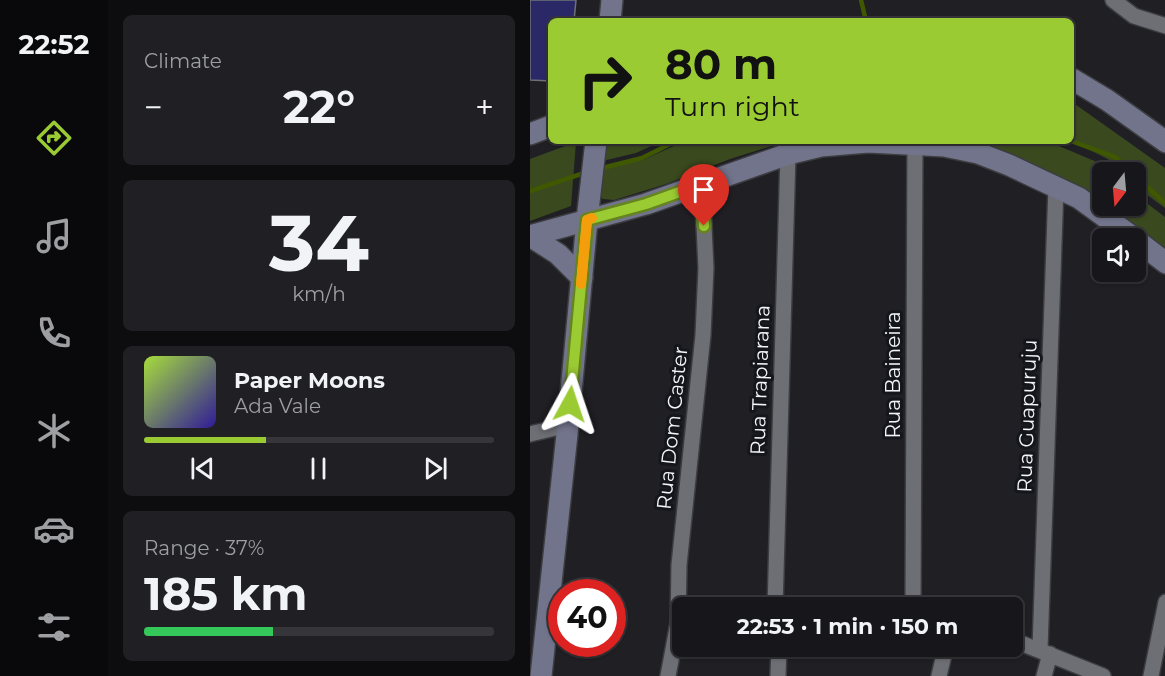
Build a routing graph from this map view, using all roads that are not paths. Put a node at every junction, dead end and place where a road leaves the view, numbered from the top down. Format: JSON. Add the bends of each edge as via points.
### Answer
{"nodes":[{"id":1,"x":612,"y":0,"type":"edge"},
{"id":2,"x":1113,"y":0,"type":"edge"},
{"id":3,"x":610,"y":18,"type":"edge"},
{"id":4,"x":1166,"y":26,"type":"edge"},
{"id":5,"x":1074,"y":80,"type":"edge"},
{"id":6,"x":548,"y":127,"type":"edge"},
{"id":7,"x":530,"y":134,"type":"edge"},
{"id":8,"x":1166,"y":142,"type":"edge"},
{"id":9,"x":596,"y":144,"type":"edge"},
{"id":10,"x":844,"y":144,"type":"edge"},
{"id":11,"x":915,"y":144,"type":"edge"},
{"id":12,"x":925,"y":144,"type":"edge"},
{"id":13,"x":788,"y":154,"type":"junction"},
{"id":14,"x":702,"y":184,"type":"junction"},
{"id":15,"x":1056,"y":186,"type":"junction"},
{"id":16,"x":587,"y":220,"type":"junction"},
{"id":17,"x":1120,"y":228,"type":"edge"},
{"id":18,"x":530,"y":236,"type":"edge"},
{"id":19,"x":1146,"y":248,"type":"edge"},
{"id":20,"x":1166,"y":263,"type":"edge"},
{"id":21,"x":582,"y":278,"type":"junction"},
{"id":22,"x":568,"y":425,"type":"junction"},
{"id":23,"x":530,"y":434,"type":"edge"},
{"id":24,"x":680,"y":597,"type":"edge"},
{"id":25,"x":776,"y":597,"type":"edge"},
{"id":26,"x":913,"y":597,"type":"edge"},
{"id":27,"x":1166,"y":602,"type":"edge"},
{"id":28,"x":1023,"y":643,"type":"edge"},
{"id":29,"x":1045,"y":652,"type":"junction"},
{"id":30,"x":672,"y":657,"type":"edge"},
{"id":31,"x":779,"y":657,"type":"edge"},
{"id":32,"x":943,"y":657,"type":"edge"},
{"id":33,"x":542,"y":676,"type":"edge"},
{"id":34,"x":668,"y":676,"type":"edge"},
{"id":35,"x":778,"y":676,"type":"edge"},
{"id":36,"x":938,"y":676,"type":"edge"},
{"id":37,"x":1044,"y":676,"type":"edge"},
{"id":38,"x":1103,"y":676,"type":"edge"},
{"id":39,"x":1151,"y":676,"type":"edge"}],
"edges":[{"from":1,"to":3,"type":"street"},
{"from":2,"to":4,"type":"street","via":[[1134,16]]},
{"from":5,"to":8,"type":"street"},
{"from":6,"to":7,"type":"street"},
{"from":9,"to":16,"type":"street"},
{"from":10,"to":13,"type":"street"},
{"from":11,"to":26,"type":"street","name":"Rua Baineira"},
{"from":12,"to":15,"type":"street","via":[[978,153]]},
{"from":13,"to":14,"type":"street"},
{"from":13,"to":25,"type":"street","name":"Rua Trapiarana"},
{"from":14,"to":16,"type":"street"},
{"from":14,"to":24,"type":"street","name":"Rua Dom Caster","via":[[706,268],[703,335],[679,565]]},
{"from":15,"to":17,"type":"street"},
{"from":15,"to":29,"type":"street","name":"Rua Guapuruju"},
{"from":16,"to":18,"type":"street"},
{"from":16,"to":21,"type":"street"},
{"from":18,"to":21,"type":"street","via":[[558,254]]},
{"from":19,"to":20,"type":"street"},
{"from":21,"to":22,"type":"street"},
{"from":22,"to":23,"type":"street"},
{"from":22,"to":33,"type":"street"},
{"from":27,"to":39,"type":"street"},
{"from":28,"to":29,"type":"street"},
{"from":29,"to":37,"type":"street","name":"Rua Guapuruju"},
{"from":29,"to":38,"type":"street"},
{"from":30,"to":34,"type":"street","name":"Rua Dom Caster"},
{"from":31,"to":35,"type":"street"},
{"from":32,"to":36,"type":"street"}]}
